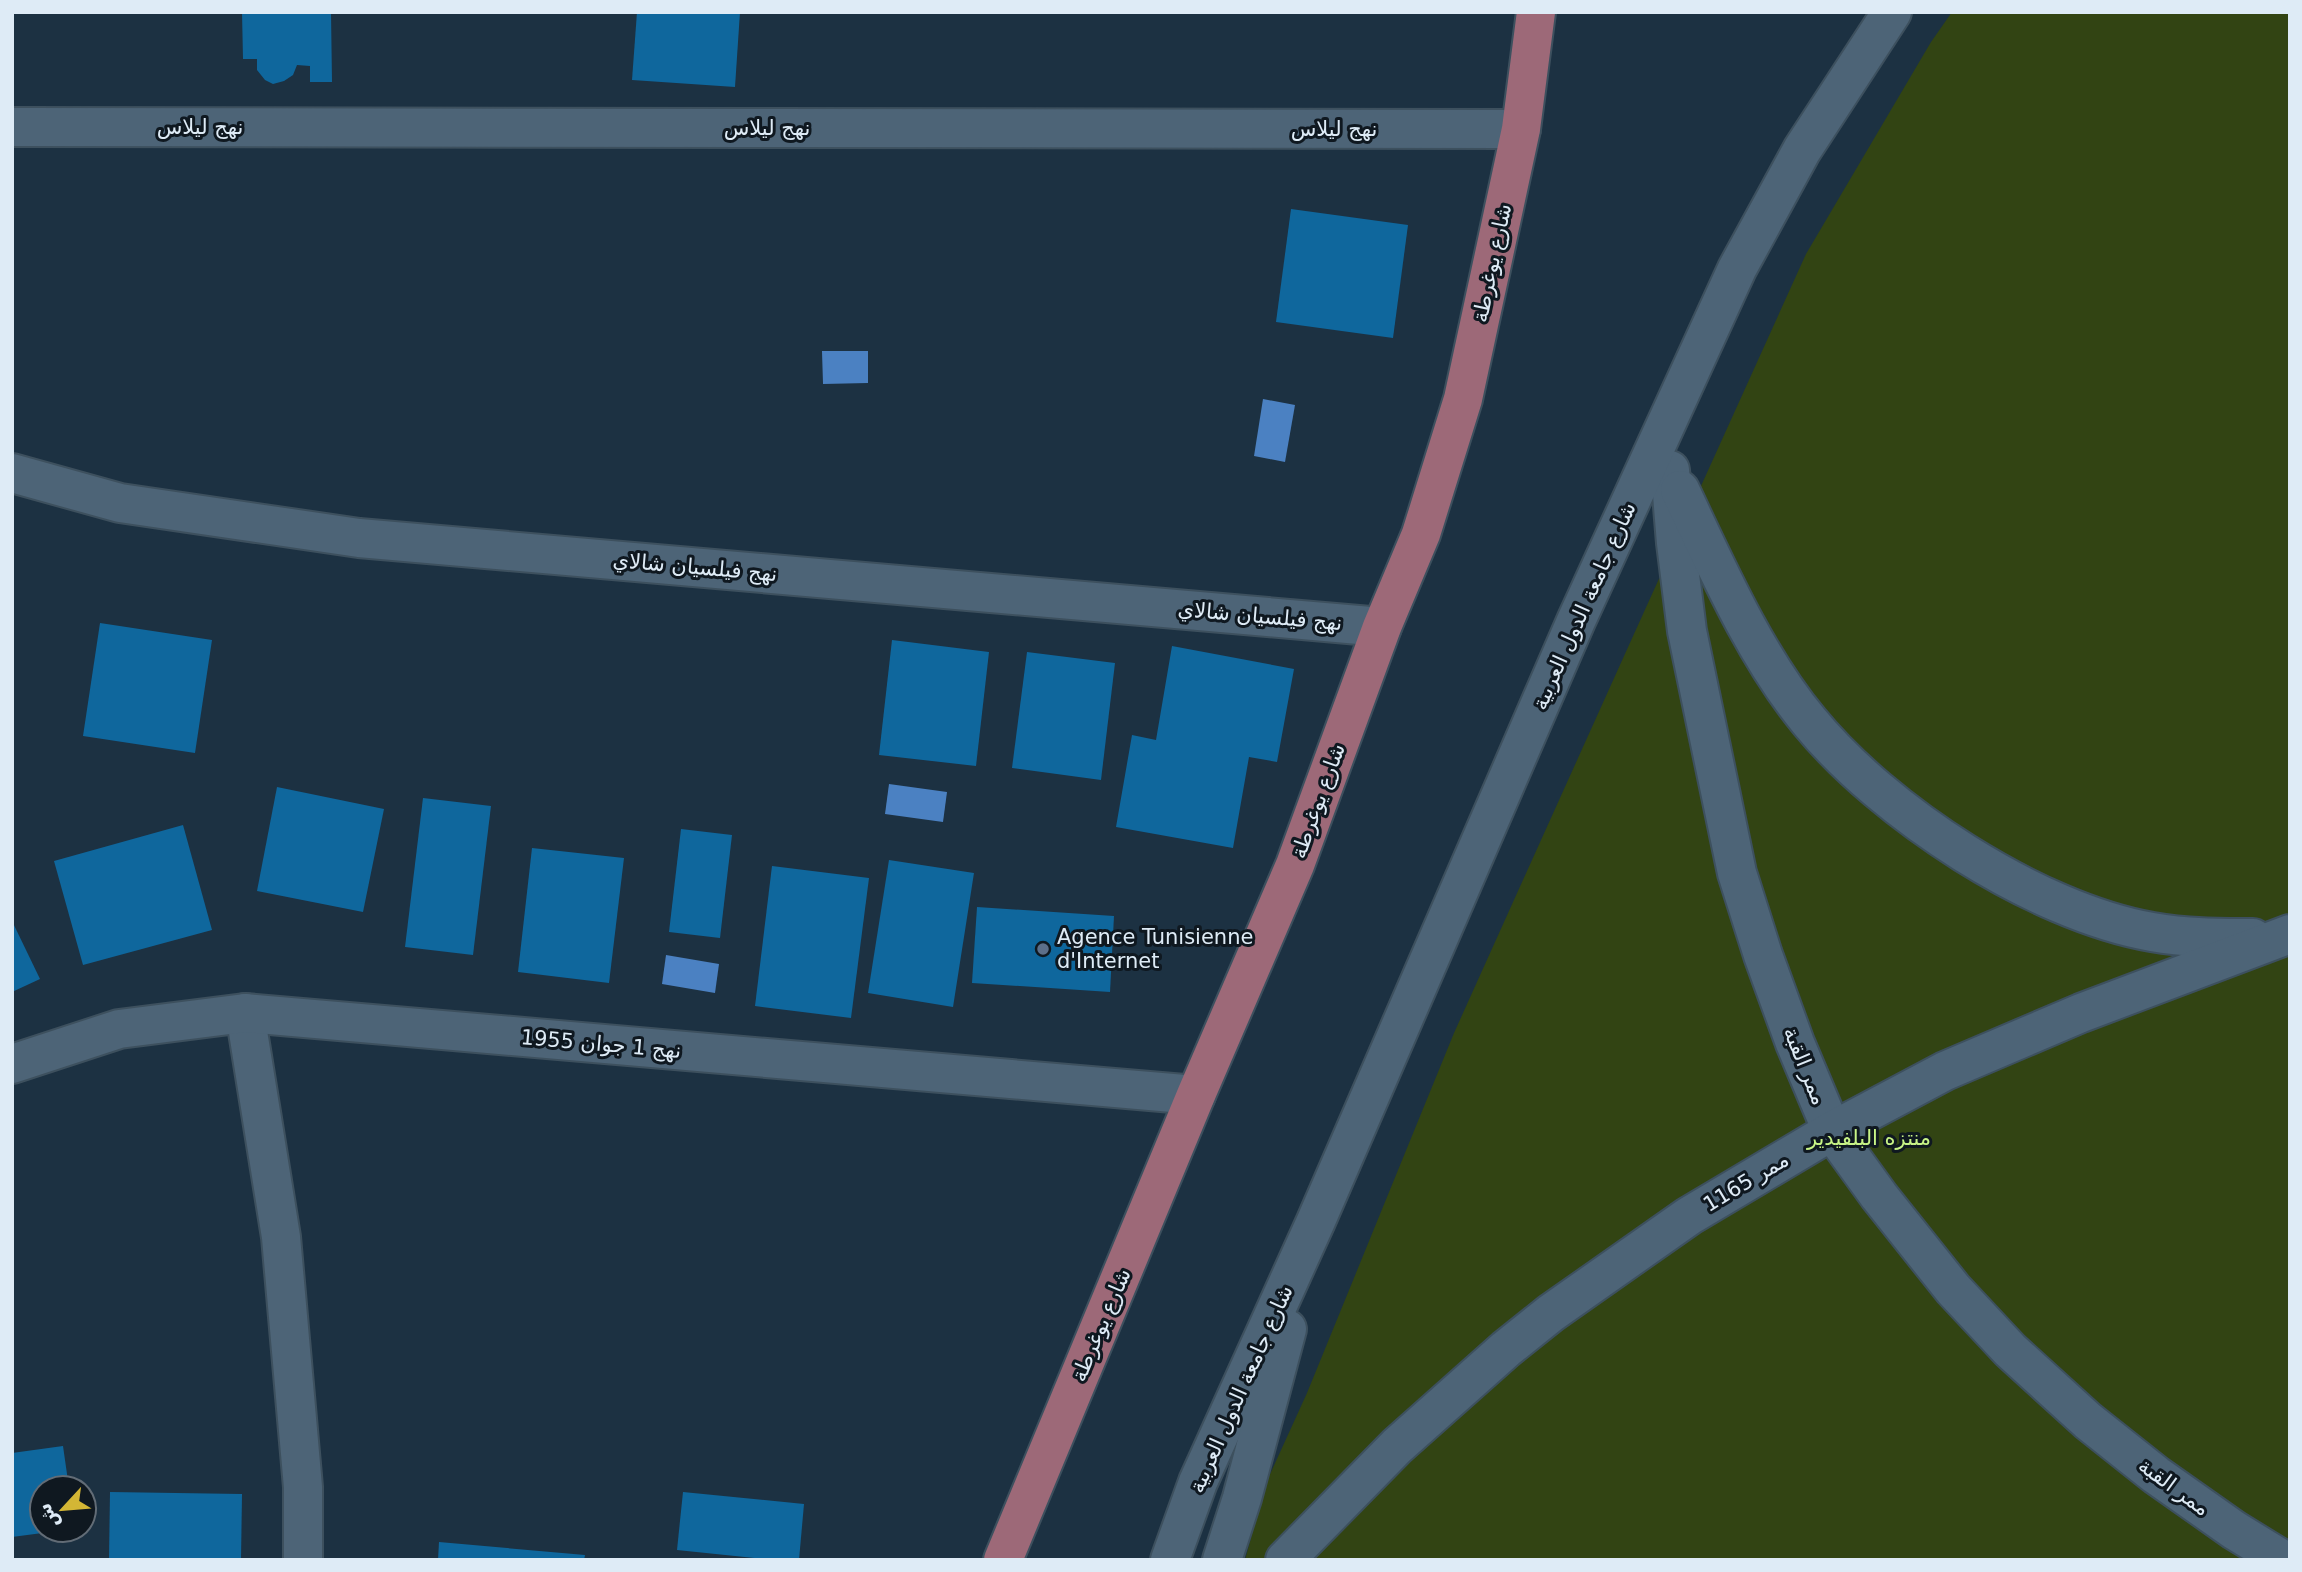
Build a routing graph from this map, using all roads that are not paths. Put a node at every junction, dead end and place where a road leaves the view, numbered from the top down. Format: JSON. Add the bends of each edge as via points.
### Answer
{"nodes":[{"id":1,"x":1536,"y":12,"type":"edge"},
{"id":2,"x":1892,"y":12,"type":"edge"},
{"id":3,"x":12,"y":127,"type":"edge"},
{"id":4,"x":1521,"y":129,"type":"junction"},
{"id":5,"x":1665,"y":427,"type":"junction"},
{"id":6,"x":1670,"y":470,"type":"junction"},
{"id":7,"x":12,"y":473,"type":"edge"},
{"id":8,"x":1382,"y":627,"type":"junction"},
{"id":9,"x":2283,"y":936,"type":"edge"},
{"id":10,"x":244,"y":1013,"type":"junction"},
{"id":11,"x":12,"y":1064,"type":"edge"},
{"id":12,"x":1196,"y":1095,"type":"junction"},
{"id":13,"x":1832,"y":1131,"type":"junction"},
{"id":14,"x":1316,"y":1221,"type":"junction"},
{"id":15,"x":303,"y":1560,"type":"edge"},
{"id":16,"x":1003,"y":1560,"type":"edge"},
{"id":17,"x":1170,"y":1560,"type":"edge"},
{"id":18,"x":1222,"y":1560,"type":"edge"},
{"id":19,"x":1285,"y":1560,"type":"edge"},
{"id":20,"x":2283,"y":1560,"type":"edge"}],
"edges":[{"from":1,"to":4,"type":"main road","name":"شارع يوغرطة"},
{"from":2,"to":5,"type":"street","name":"شارع جامعة الدول العربية","via":[[1802,150],[1737,269]]},
{"from":3,"to":4,"type":"street","name":"نهج ليلاس"},
{"from":4,"to":8,"type":"main road","name":"شارع يوغرطة","via":[[1463,399],[1421,534]]},
{"from":5,"to":6,"type":"street","name":"ممر القبة"},
{"from":5,"to":14,"type":"street","name":"شارع جامعة الدول العربية"},
{"from":6,"to":9,"type":"street","name":"ممر القبة","via":[[1769,665],[1809,722],[1858,773],[1919,824],[2040,895],[2094,916],[2151,932],[2206,938]]},
{"from":6,"to":13,"type":"street","name":"ممر القبة","via":[[1687,631],[1737,873],[1795,1043]]},
{"from":7,"to":8,"type":"street","name":"نهج فيلسيان شالاي","via":[[120,503],[359,538]]},
{"from":8,"to":12,"type":"main road","name":"شارع يوغرطة","via":[[1295,865]]},
{"from":9,"to":13,"type":"street","name":"ممر 1165","via":[[2081,1013],[1958,1066]]},
{"from":10,"to":11,"type":"street","name":"نهج 1 جوان 1955","via":[[119,1029]]},
{"from":10,"to":12,"type":"street","name":"نهج 1 جوان 1955"},
{"from":10,"to":15,"type":"street","via":[[281,1237],[303,1488]]},
{"from":12,"to":16,"type":"main road","name":"شارع يوغرطة"},
{"from":13,"to":19,"type":"street","name":"ممر 1165","via":[[1689,1216],[1551,1313],[1397,1446]]},
{"from":13,"to":20,"type":"street","name":"ممر القبة","via":[[1953,1289],[2010,1350],[2156,1475]]},
{"from":14,"to":17,"type":"street","name":"شارع جامعة الدول العربية","via":[[1198,1482]]},
{"from":14,"to":18,"type":"street","name":"شارع جامعة الدول العربية"}]}
